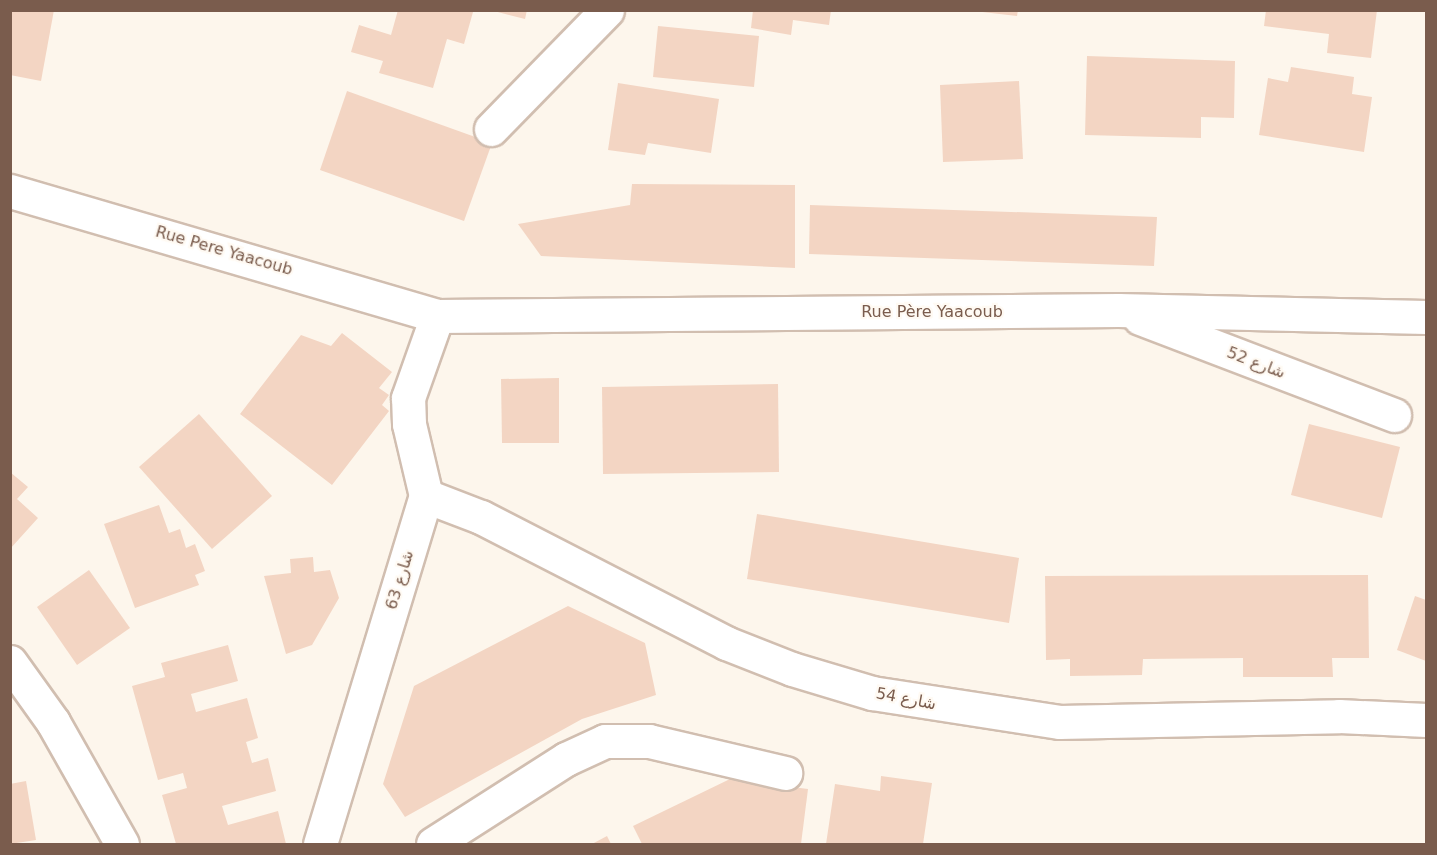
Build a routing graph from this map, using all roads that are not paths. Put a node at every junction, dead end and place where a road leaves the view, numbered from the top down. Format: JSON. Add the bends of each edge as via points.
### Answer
{"nodes":[{"id":1,"x":607,"y":10,"type":"edge"},
{"id":2,"x":491,"y":129,"type":"dead end"},
{"id":3,"x":10,"y":191,"type":"edge"},
{"id":4,"x":1118,"y":310,"type":"junction"},
{"id":5,"x":437,"y":316,"type":"junction"},
{"id":6,"x":1426,"y":317,"type":"edge"},
{"id":7,"x":1394,"y":415,"type":"dead end"},
{"id":8,"x":426,"y":496,"type":"junction"},
{"id":9,"x":10,"y":662,"type":"edge"},
{"id":10,"x":1426,"y":720,"type":"edge"},
{"id":11,"x":785,"y":773,"type":"dead end"},
{"id":12,"x":122,"y":844,"type":"edge"},
{"id":13,"x":320,"y":844,"type":"edge"},
{"id":14,"x":433,"y":844,"type":"edge"}],
"edges":[{"from":1,"to":2,"type":"street"},
{"from":3,"to":5,"type":"street","name":"Rue Pere Yaacoub"},
{"from":4,"to":5,"type":"street","name":"Rue Père Yaacoub"},
{"from":4,"to":6,"type":"street","name":"Rue Père Yaacoub"},
{"from":4,"to":7,"type":"street","name":"شارع 52"},
{"from":5,"to":8,"type":"street","via":[[408,398],[409,424]]},
{"from":8,"to":10,"type":"street","name":"شارع 54","via":[[481,517],[726,643],[792,669],[872,693],[1059,722],[1339,716]]},
{"from":8,"to":13,"type":"street","name":"شارع 63"},
{"from":9,"to":12,"type":"street","via":[[53,722]]},
{"from":11,"to":14,"type":"street","via":[[649,741],[604,741],[566,759]]}]}
